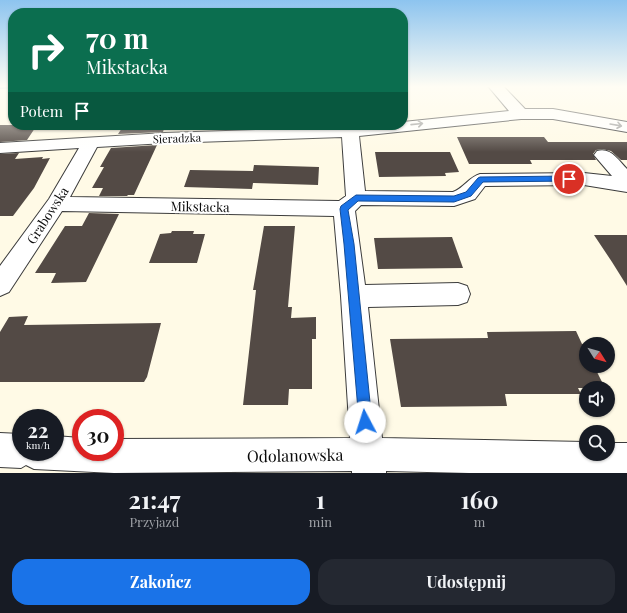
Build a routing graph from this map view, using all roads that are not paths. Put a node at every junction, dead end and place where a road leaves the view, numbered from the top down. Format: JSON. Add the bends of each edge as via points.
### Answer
{"nodes":[{"id":1,"x":515,"y":108,"type":"edge"},
{"id":2,"x":521,"y":114,"type":"junction"},
{"id":3,"x":408,"y":126,"type":"edge"},
{"id":4,"x":627,"y":127,"type":"edge"},
{"id":5,"x":369,"y":130,"type":"edge"},
{"id":6,"x":350,"y":132,"type":"junction"},
{"id":7,"x":91,"y":143,"type":"junction"},
{"id":8,"x":0,"y":148,"type":"edge"},
{"id":9,"x":603,"y":155,"type":"dead end"},
{"id":10,"x":627,"y":181,"type":"edge"},
{"id":11,"x":627,"y":184,"type":"edge"},
{"id":12,"x":350,"y":203,"type":"junction"},
{"id":13,"x":56,"y":204,"type":"junction"},
{"id":14,"x":0,"y":285,"type":"edge"},
{"id":15,"x":458,"y":294,"type":"dead end"},
{"id":16,"x":354,"y":296,"type":"junction"},
{"id":17,"x":0,"y":450,"type":"edge"},
{"id":18,"x":12,"y":451,"type":"edge"},
{"id":19,"x":64,"y":454,"type":"edge"},
{"id":20,"x":627,"y":460,"type":"edge"},
{"id":21,"x":369,"y":464,"type":"edge"}],
"edges":[{"from":1,"to":2,"type":"street"},
{"from":3,"to":2,"type":"street","name":"Sieradzka","one_way":true},
{"from":2,"to":4,"type":"street","name":"Sieradzka","one_way":true,"via":[[553,114]]},
{"from":6,"to":5,"type":"street","name":"Sieradzka","one_way":true},
{"from":6,"to":7,"type":"street","name":"Sieradzka"},
{"from":6,"to":12,"type":"street"},
{"from":7,"to":8,"type":"street","name":"Sieradzka"},
{"from":7,"to":13,"type":"street","name":"Grabowska"},
{"from":9,"to":10,"type":"street"},
{"from":11,"to":12,"type":"street","name":"Mikstacka","via":[[584,178],[480,180],[468,194],[454,199]]},
{"from":12,"to":13,"type":"street","name":"Mikstacka"},
{"from":12,"to":16,"type":"street"},
{"from":13,"to":14,"type":"street","name":"Grabowska"},
{"from":15,"to":16,"type":"street"},
{"from":16,"to":21,"type":"street"},
{"from":17,"to":18,"type":"street"},
{"from":19,"to":21,"type":"street","name":"Odolanowska"},
{"from":20,"to":21,"type":"street","name":"Odolanowska"}]}
